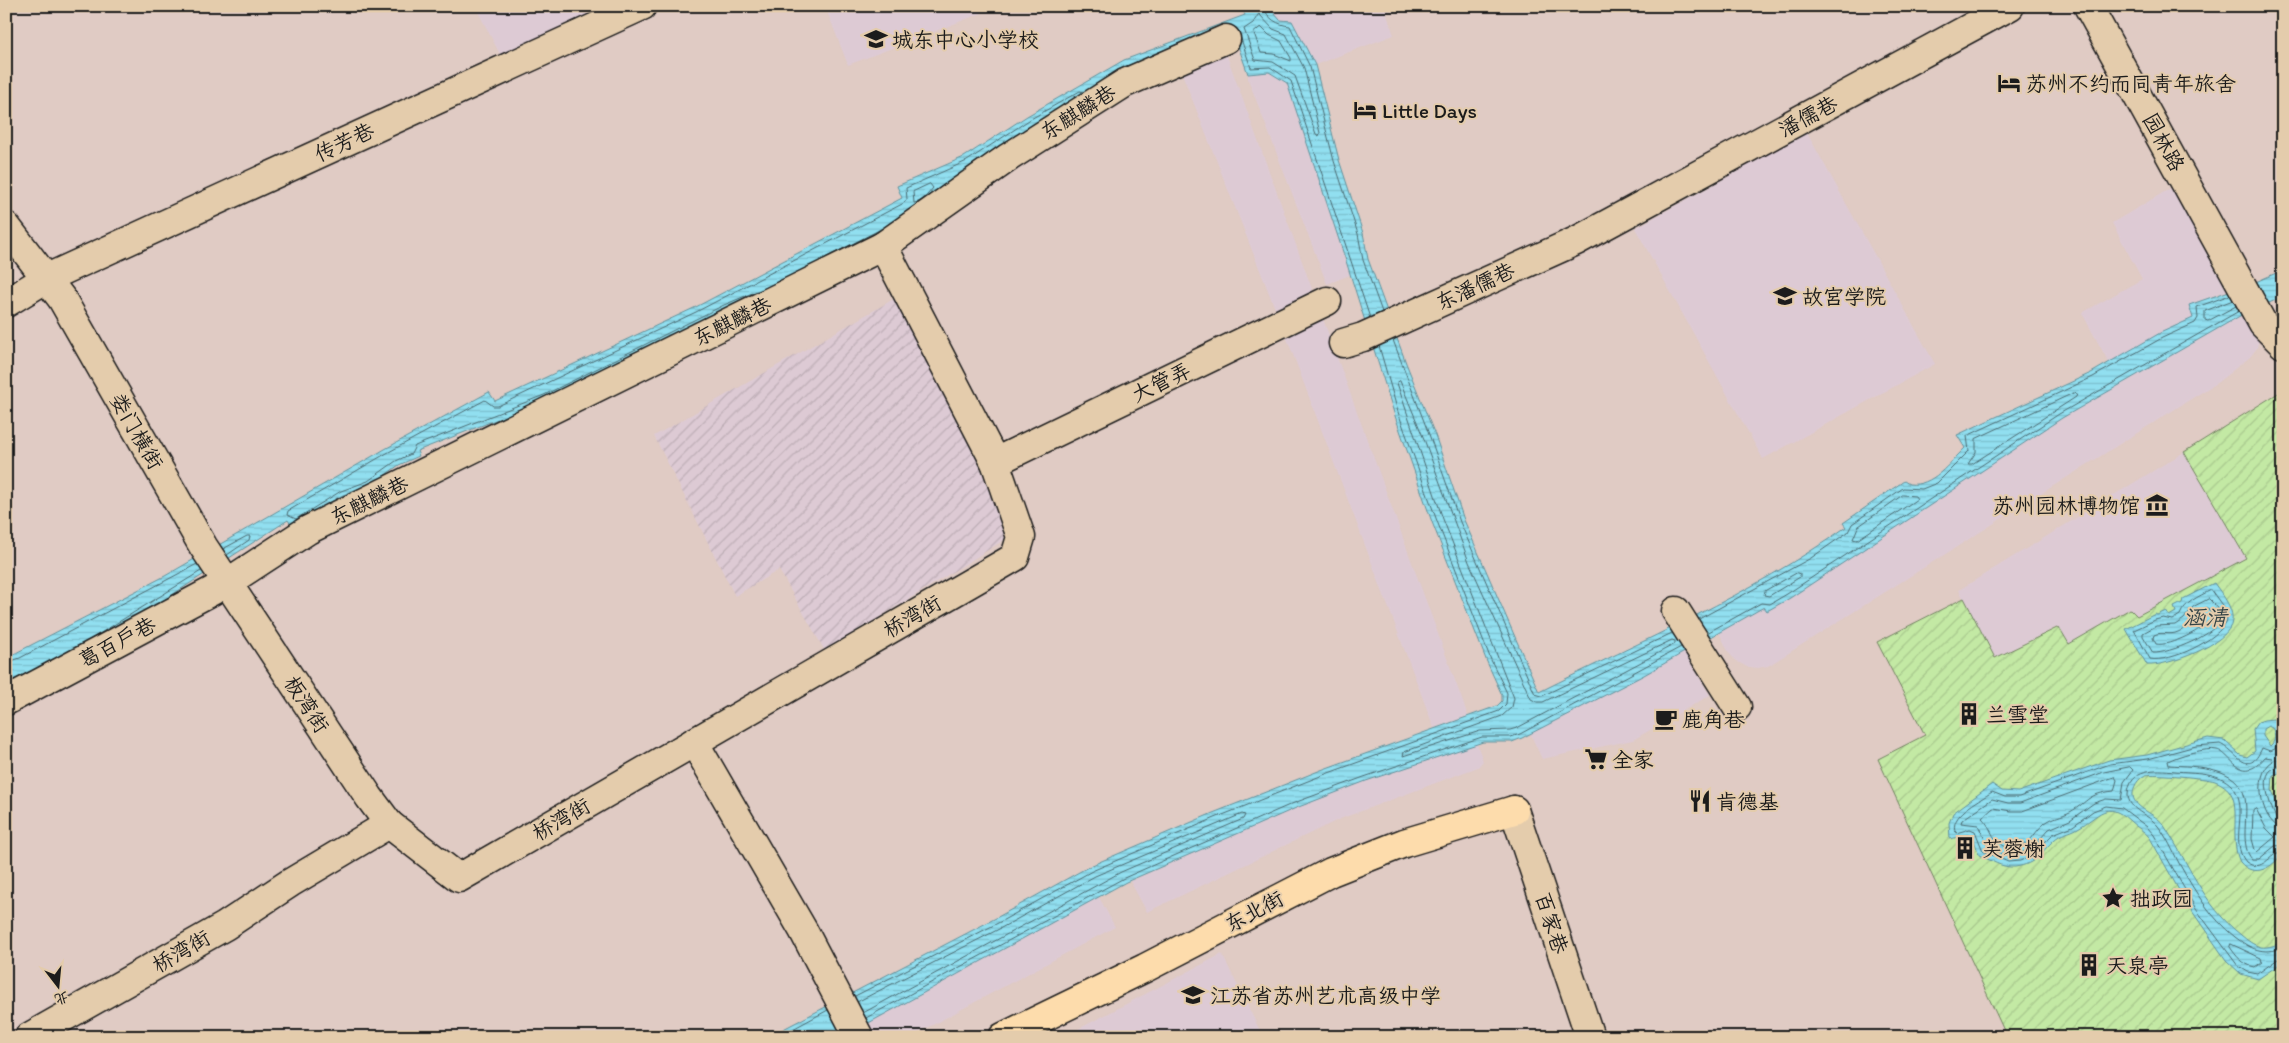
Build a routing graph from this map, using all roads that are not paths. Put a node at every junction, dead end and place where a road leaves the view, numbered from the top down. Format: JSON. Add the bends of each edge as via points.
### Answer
{"nodes":[{"id":1,"x":642,"y":6,"type":"edge"},
{"id":2,"x":2010,"y":6,"type":"edge"},
{"id":3,"x":2088,"y":6,"type":"edge"},
{"id":4,"x":1226,"y":39,"type":"dead end"},
{"id":5,"x":1607,"y":225,"type":"joint"},
{"id":6,"x":6,"y":226,"type":"edge"},
{"id":7,"x":883,"y":246,"type":"junction"},
{"id":8,"x":47,"y":278,"type":"junction"},
{"id":9,"x":1327,"y":302,"type":"dead end"},
{"id":10,"x":6,"y":304,"type":"edge"},
{"id":11,"x":1353,"y":340,"type":"dead end"},
{"id":12,"x":2283,"y":344,"type":"edge"},
{"id":13,"x":995,"y":462,"type":"junction"},
{"id":14,"x":223,"y":577,"type":"junction"},
{"id":15,"x":1676,"y":611,"type":"dead end"},
{"id":16,"x":6,"y":701,"type":"edge"},
{"id":17,"x":1737,"y":707,"type":"dead end"},
{"id":18,"x":694,"y":742,"type":"junction"},
{"id":19,"x":1514,"y":810,"type":"joint"},
{"id":20,"x":389,"y":824,"type":"junction"},
{"id":21,"x":858,"y":1035,"type":"edge"},
{"id":22,"x":30,"y":1037,"type":"edge"},
{"id":23,"x":1003,"y":1037,"type":"edge"},
{"id":24,"x":1590,"y":1037,"type":"edge"}],
"edges":[{"from":1,"to":8,"type":"street","name":"传芳巷"},
{"from":2,"to":5,"type":"street","name":"潘儒巷"},
{"from":3,"to":12,"type":"street","name":"园林路","via":[[2264,324]]},
{"from":4,"to":7,"type":"street","name":"东麒麟巷","via":[[1125,83],[1008,157]]},
{"from":5,"to":11,"type":"street","name":"东潘儒巷"},
{"from":6,"to":8,"type":"street","name":"娄门横街"},
{"from":7,"to":13,"type":"street","name":"桥湾街"},
{"from":7,"to":14,"type":"street","name":"东麒麟巷","via":[[308,530]]},
{"from":8,"to":10,"type":"street","name":"传芳巷"},
{"from":8,"to":14,"type":"street","name":"娄门横街"},
{"from":9,"to":13,"type":"street","name":"大管弄"},
{"from":13,"to":18,"type":"street","name":"桥湾街","via":[[1021,537],[1015,557]]},
{"from":14,"to":16,"type":"street","name":"葛百户巷"},
{"from":14,"to":20,"type":"street","name":"板湾街"},
{"from":15,"to":17,"type":"street"},
{"from":18,"to":20,"type":"street","name":"桥湾街","via":[[459,878]]},
{"from":18,"to":21,"type":"street","via":[[803,930]]},
{"from":19,"to":23,"type":"main road","name":"东北街","via":[[1404,843],[1331,872]]},
{"from":19,"to":24,"type":"street","name":"百家巷"},
{"from":20,"to":22,"type":"street","name":"桥湾街","via":[[225,926]]}]}
